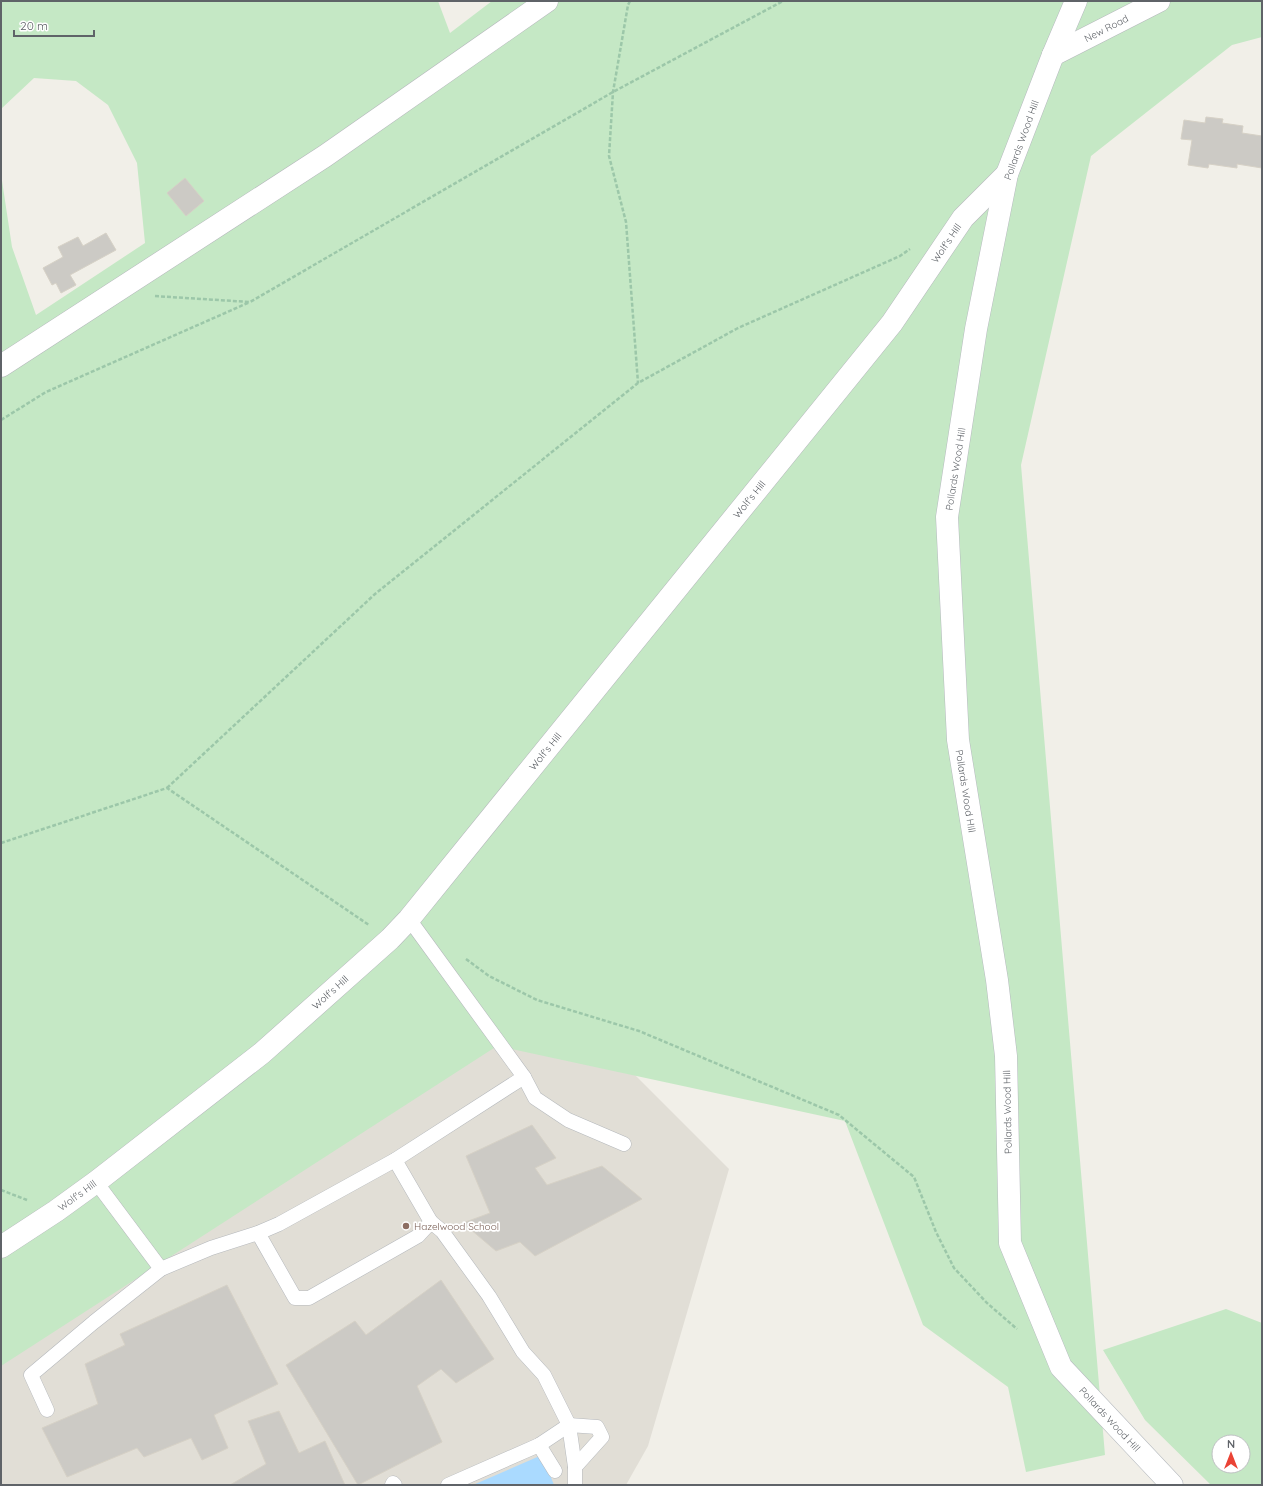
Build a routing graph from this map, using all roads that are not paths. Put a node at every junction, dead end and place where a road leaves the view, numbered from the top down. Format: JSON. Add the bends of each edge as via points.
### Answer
{"nodes":[{"id":1,"x":547,"y":1,"type":"edge"},
{"id":2,"x":1076,"y":1,"type":"edge"},
{"id":3,"x":1159,"y":1,"type":"edge"},
{"id":4,"x":1053,"y":56,"type":"junction"},
{"id":5,"x":1007,"y":174,"type":"junction"},
{"id":6,"x":1,"y":366,"type":"edge"},
{"id":7,"x":409,"y":919,"type":"junction"},
{"id":8,"x":524,"y":1077,"type":"junction"},
{"id":9,"x":624,"y":1144,"type":"dead end"},
{"id":10,"x":395,"y":1160,"type":"junction"},
{"id":11,"x":96,"y":1182,"type":"junction"},
{"id":12,"x":431,"y":1222,"type":"junction"},
{"id":13,"x":258,"y":1233,"type":"junction"},
{"id":14,"x":1,"y":1247,"type":"edge"},
{"id":15,"x":161,"y":1269,"type":"junction"},
{"id":16,"x":47,"y":1410,"type":"dead end"},
{"id":17,"x":569,"y":1426,"type":"junction"},
{"id":18,"x":539,"y":1445,"type":"junction"},
{"id":19,"x":575,"y":1467,"type":"junction"},
{"id":20,"x":555,"y":1471,"type":"dead end"},
{"id":21,"x":392,"y":1485,"type":"edge"},
{"id":22,"x":395,"y":1485,"type":"edge"},
{"id":23,"x":448,"y":1485,"type":"edge"},
{"id":24,"x":575,"y":1485,"type":"edge"},
{"id":25,"x":1172,"y":1485,"type":"edge"}],
"edges":[{"from":1,"to":6,"type":"street","via":[[325,156]]},
{"from":2,"to":4,"type":"street","name":"Pollards Wood Hill"},
{"from":3,"to":4,"type":"street","name":"New Road"},
{"from":4,"to":5,"type":"street","name":"Pollards Wood Hill"},
{"from":5,"to":7,"type":"street","name":"Wolf's Hill","via":[[963,218],[892,323]]},
{"from":5,"to":25,"type":"street","name":"Pollards Wood Hill","via":[[976,329],[947,517],[958,740],[997,980],[1006,1056],[1010,1243],[1061,1368]]},
{"from":7,"to":8,"type":"lane"},
{"from":7,"to":11,"type":"street","name":"Wolf's Hill","via":[[262,1053]]},
{"from":8,"to":9,"type":"lane","via":[[535,1098],[568,1120]]},
{"from":8,"to":10,"type":"lane"},
{"from":10,"to":12,"type":"lane"},
{"from":10,"to":13,"type":"lane"},
{"from":11,"to":14,"type":"street","name":"Wolf's Hill"},
{"from":11,"to":15,"type":"lane"},
{"from":12,"to":13,"type":"lane","via":[[418,1236],[309,1298],[295,1298]]},
{"from":12,"to":17,"type":"lane","via":[[442,1231],[489,1296],[524,1352],[544,1375]]},
{"from":13,"to":15,"type":"lane","via":[[211,1248]]},
{"from":15,"to":16,"type":"lane","via":[[31,1375]]},
{"from":17,"to":18,"type":"lane"},
{"from":17,"to":19,"type":"lane"},
{"from":17,"to":19,"type":"lane","via":[[597,1427],[602,1437]]},
{"from":18,"to":20,"type":"lane"},
{"from":18,"to":23,"type":"lane"},
{"from":19,"to":24,"type":"lane"},
{"from":21,"to":22,"type":"lane"}]}
